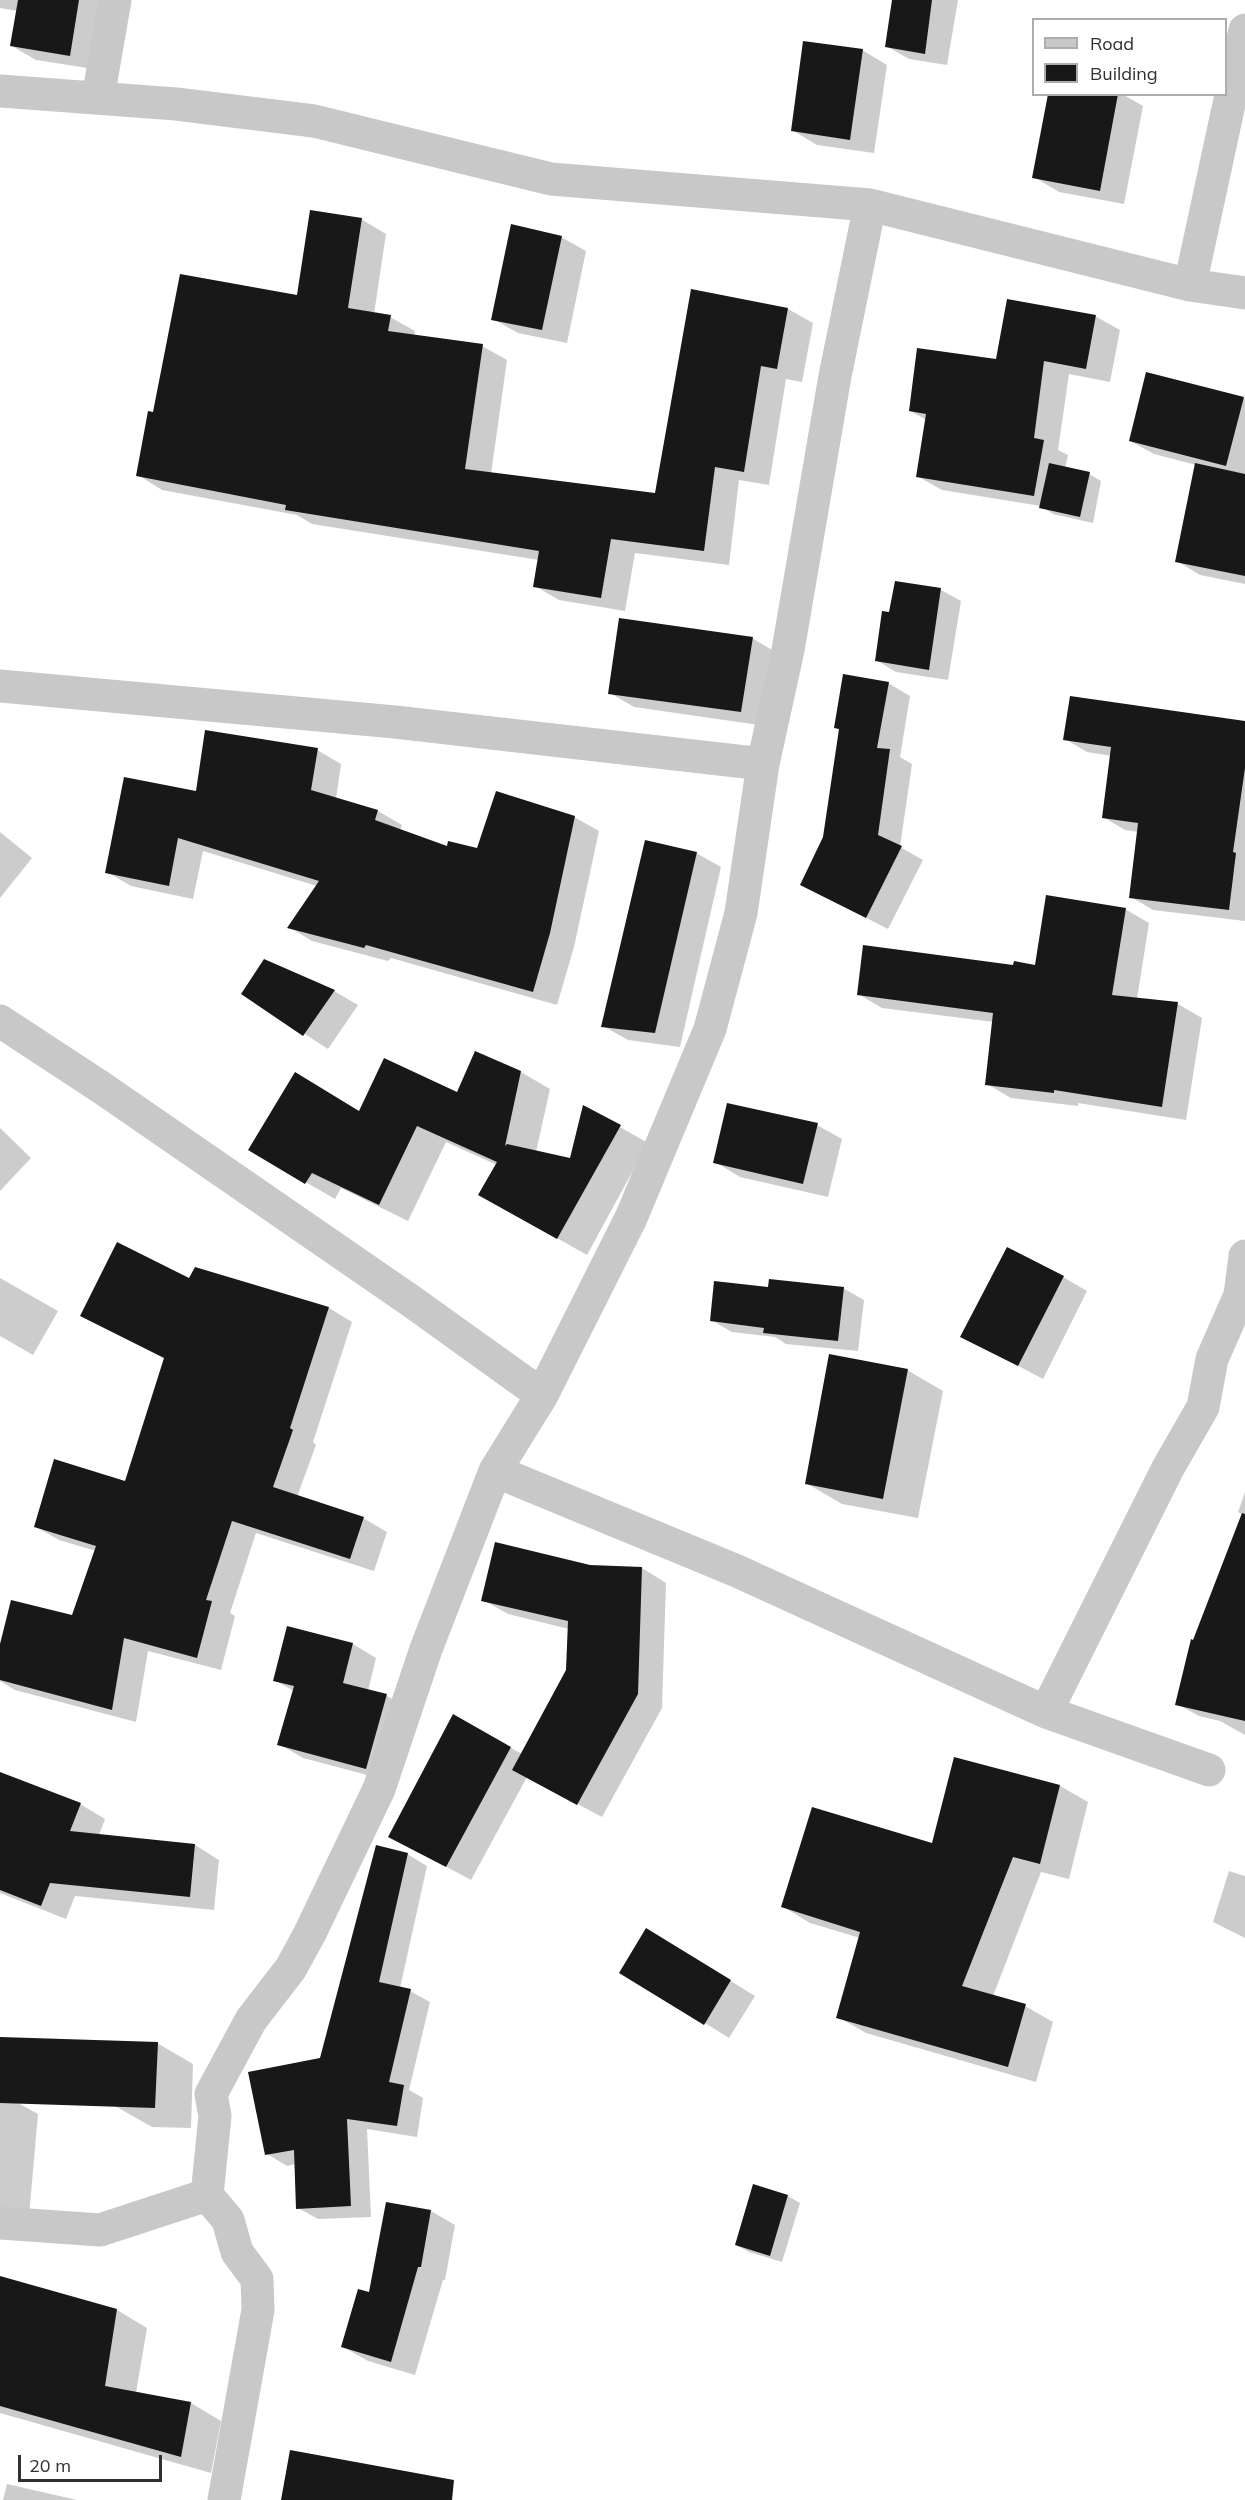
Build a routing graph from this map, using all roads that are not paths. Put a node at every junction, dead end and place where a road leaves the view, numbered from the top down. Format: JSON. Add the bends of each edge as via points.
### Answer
{"nodes":[{"id":1,"x":115,"y":0,"type":"edge"},
{"id":2,"x":1245,"y":30,"type":"edge"},
{"id":3,"x":0,"y":91,"type":"edge"},
{"id":4,"x":98,"y":98,"type":"junction"},
{"id":5,"x":870,"y":205,"type":"junction"},
{"id":6,"x":1190,"y":285,"type":"junction"},
{"id":7,"x":1245,"y":293,"type":"edge"},
{"id":8,"x":0,"y":686,"type":"edge"},
{"id":9,"x":763,"y":764,"type":"junction"},
{"id":10,"x":0,"y":1021,"type":"edge"},
{"id":11,"x":1245,"y":1256,"type":"edge"},
{"id":12,"x":542,"y":1395,"type":"junction"},
{"id":13,"x":495,"y":1471,"type":"junction"},
{"id":14,"x":1047,"y":1712,"type":"junction"},
{"id":15,"x":1209,"y":1770,"type":"dead end"},
{"id":16,"x":207,"y":2195,"type":"junction"},
{"id":17,"x":0,"y":2223,"type":"edge"},
{"id":18,"x":224,"y":2500,"type":"edge"}],
"edges":[{"from":1,"to":4,"type":"street"},
{"from":2,"to":6,"type":"street"},
{"from":3,"to":4,"type":"street"},
{"from":4,"to":5,"type":"street","via":[[314,121],[551,180]]},
{"from":5,"to":6,"type":"street"},
{"from":5,"to":9,"type":"street","via":[[835,376],[788,650]]},
{"from":6,"to":7,"type":"street"},
{"from":8,"to":9,"type":"street","via":[[384,720]]},
{"from":9,"to":12,"type":"street","via":[[741,913],[710,1029],[631,1218]]},
{"from":10,"to":12,"type":"street"},
{"from":11,"to":14,"type":"street","via":[[1240,1295],[1212,1359],[1203,1407],[1168,1468]]},
{"from":12,"to":13,"type":"street"},
{"from":13,"to":14,"type":"street","via":[[737,1571]]},
{"from":13,"to":16,"type":"street","via":[[426,1649],[379,1790],[296,1959],[251,2020],[211,2094],[215,2116]]},
{"from":14,"to":15,"type":"street"},
{"from":16,"to":17,"type":"street","via":[[100,2230]]},
{"from":16,"to":18,"type":"street","via":[[228,2220],[237,2252],[257,2278],[258,2310]]}]}
